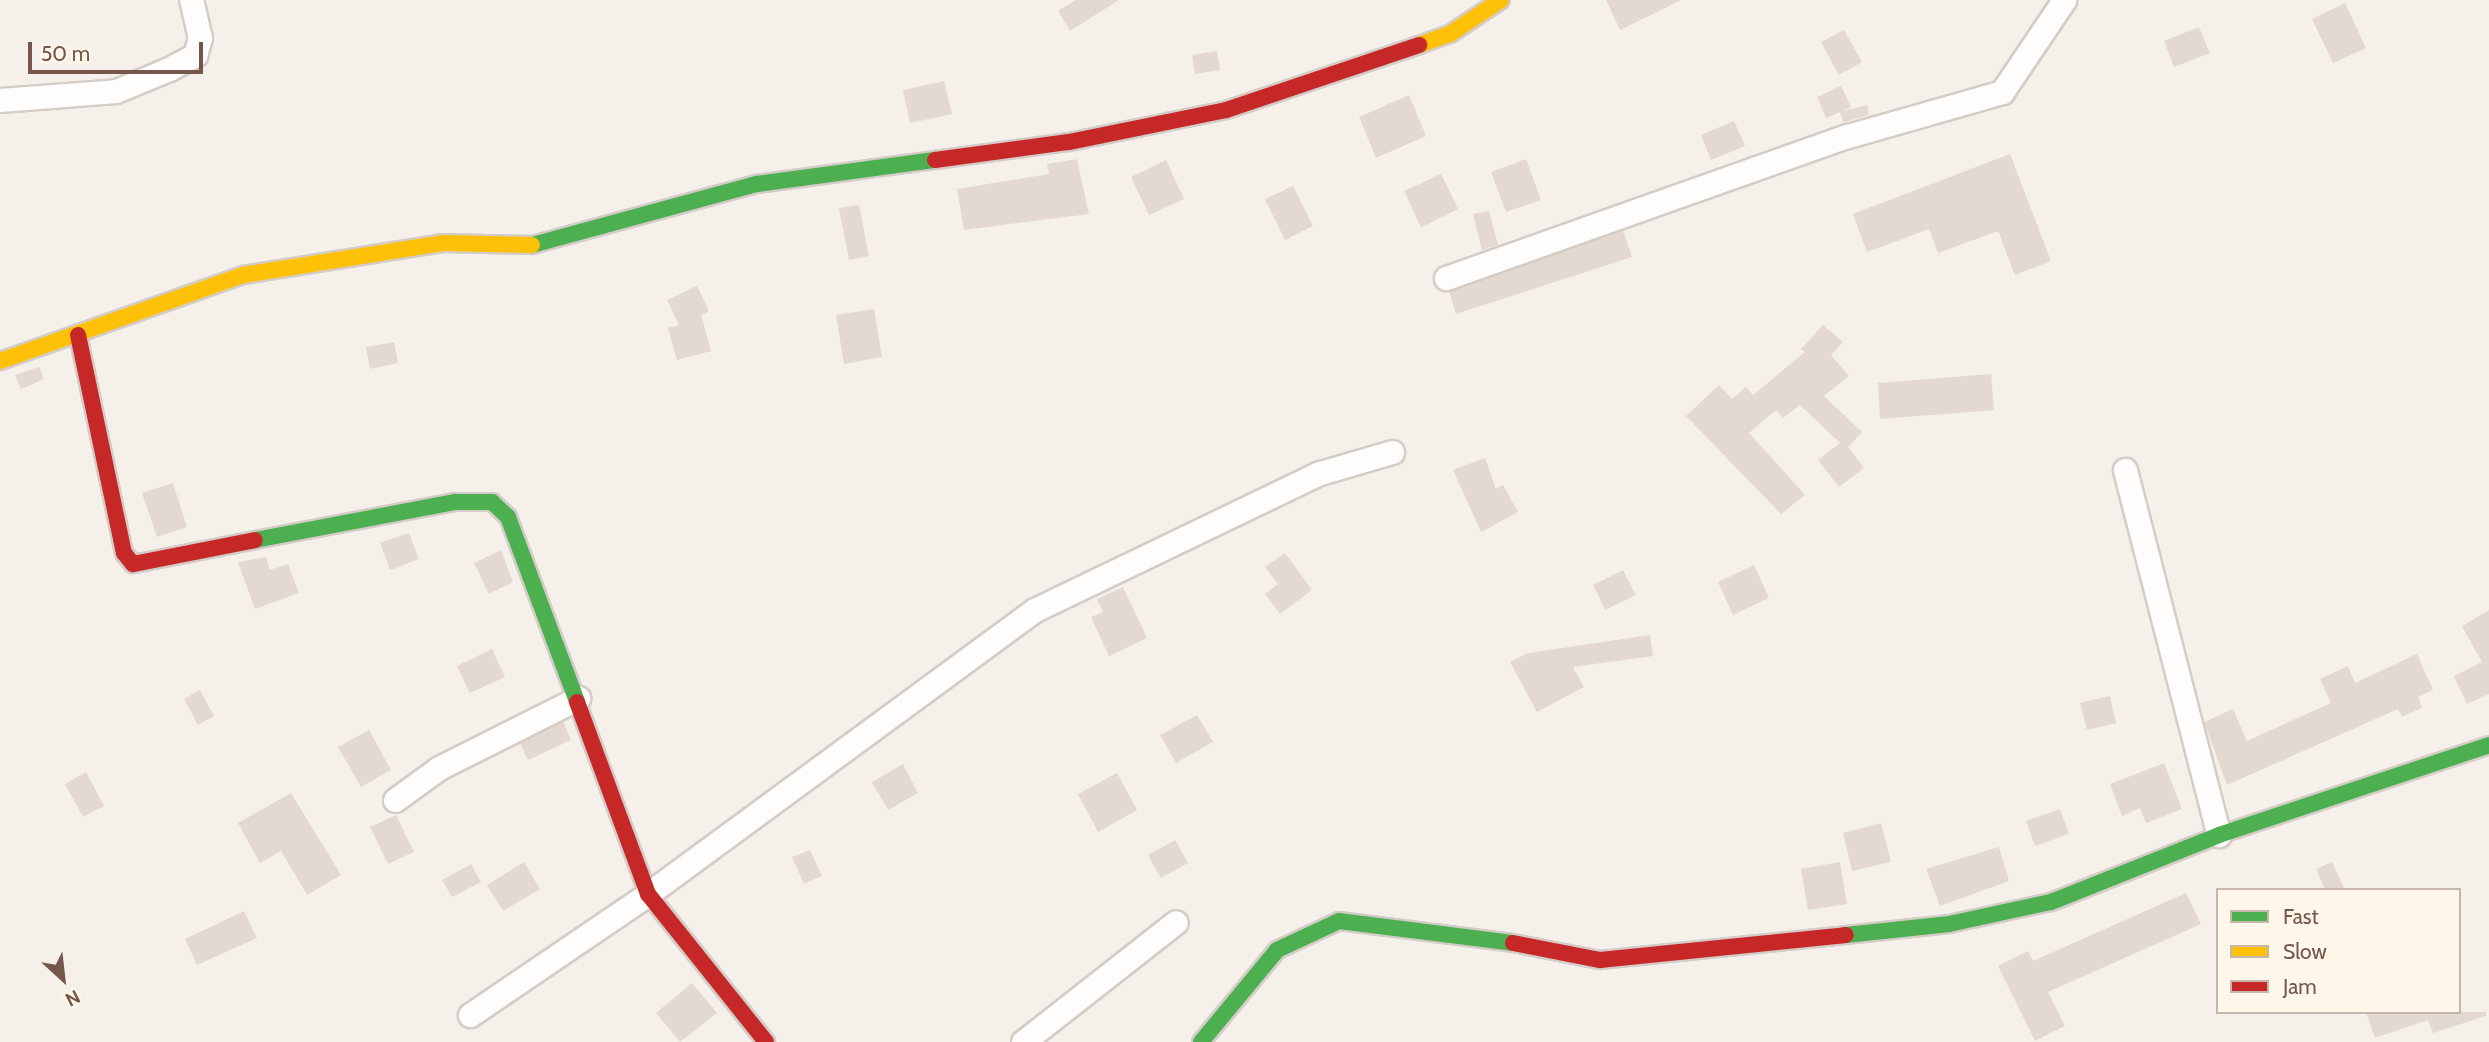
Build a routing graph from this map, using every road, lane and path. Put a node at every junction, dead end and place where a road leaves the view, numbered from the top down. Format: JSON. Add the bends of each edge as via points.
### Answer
{"nodes":[{"id":1,"x":191,"y":0,"type":"edge"},
{"id":2,"x":1501,"y":0,"type":"edge"},
{"id":3,"x":2064,"y":0,"type":"edge"},
{"id":4,"x":0,"y":100,"type":"edge"},
{"id":5,"x":1446,"y":278,"type":"dead end"},
{"id":6,"x":78,"y":335,"type":"junction"},
{"id":7,"x":0,"y":361,"type":"edge"},
{"id":8,"x":1392,"y":452,"type":"dead end"},
{"id":9,"x":2125,"y":470,"type":"dead end"},
{"id":10,"x":578,"y":698,"type":"junction"},
{"id":11,"x":2489,"y":745,"type":"edge"},
{"id":12,"x":395,"y":800,"type":"dead end"},
{"id":13,"x":2219,"y":835,"type":"junction"},
{"id":14,"x":648,"y":894,"type":"junction"},
{"id":15,"x":1176,"y":922,"type":"dead end"},
{"id":16,"x":470,"y":1015,"type":"dead end"},
{"id":17,"x":766,"y":1042,"type":"edge"},
{"id":18,"x":1023,"y":1042,"type":"edge"},
{"id":19,"x":1201,"y":1042,"type":"edge"}],
"edges":[{"from":1,"to":4,"type":"street","via":[[200,38],[195,55],[169,69],[116,91]]},
{"from":2,"to":6,"type":"street","via":[[1450,34],[1226,110],[1069,142],[757,184],[535,245],[442,243],[243,275]]},
{"from":3,"to":5,"type":"street","via":[[2002,92],[1848,136]]},
{"from":6,"to":7,"type":"street"},
{"from":6,"to":10,"type":"street","via":[[124,554],[133,564],[455,502],[492,502],[508,517],[523,545]]},
{"from":8,"to":14,"type":"street","via":[[1320,473],[1035,610]]},
{"from":9,"to":13,"type":"street"},
{"from":10,"to":12,"type":"street","via":[[439,768]]},
{"from":10,"to":14,"type":"street"},
{"from":11,"to":13,"type":"street"},
{"from":13,"to":19,"type":"street","via":[[2051,902],[1949,924],[1762,947],[1600,960],[1454,932],[1339,920],[1277,950]]},
{"from":14,"to":16,"type":"street"},
{"from":14,"to":17,"type":"street"},
{"from":15,"to":18,"type":"street"}]}
